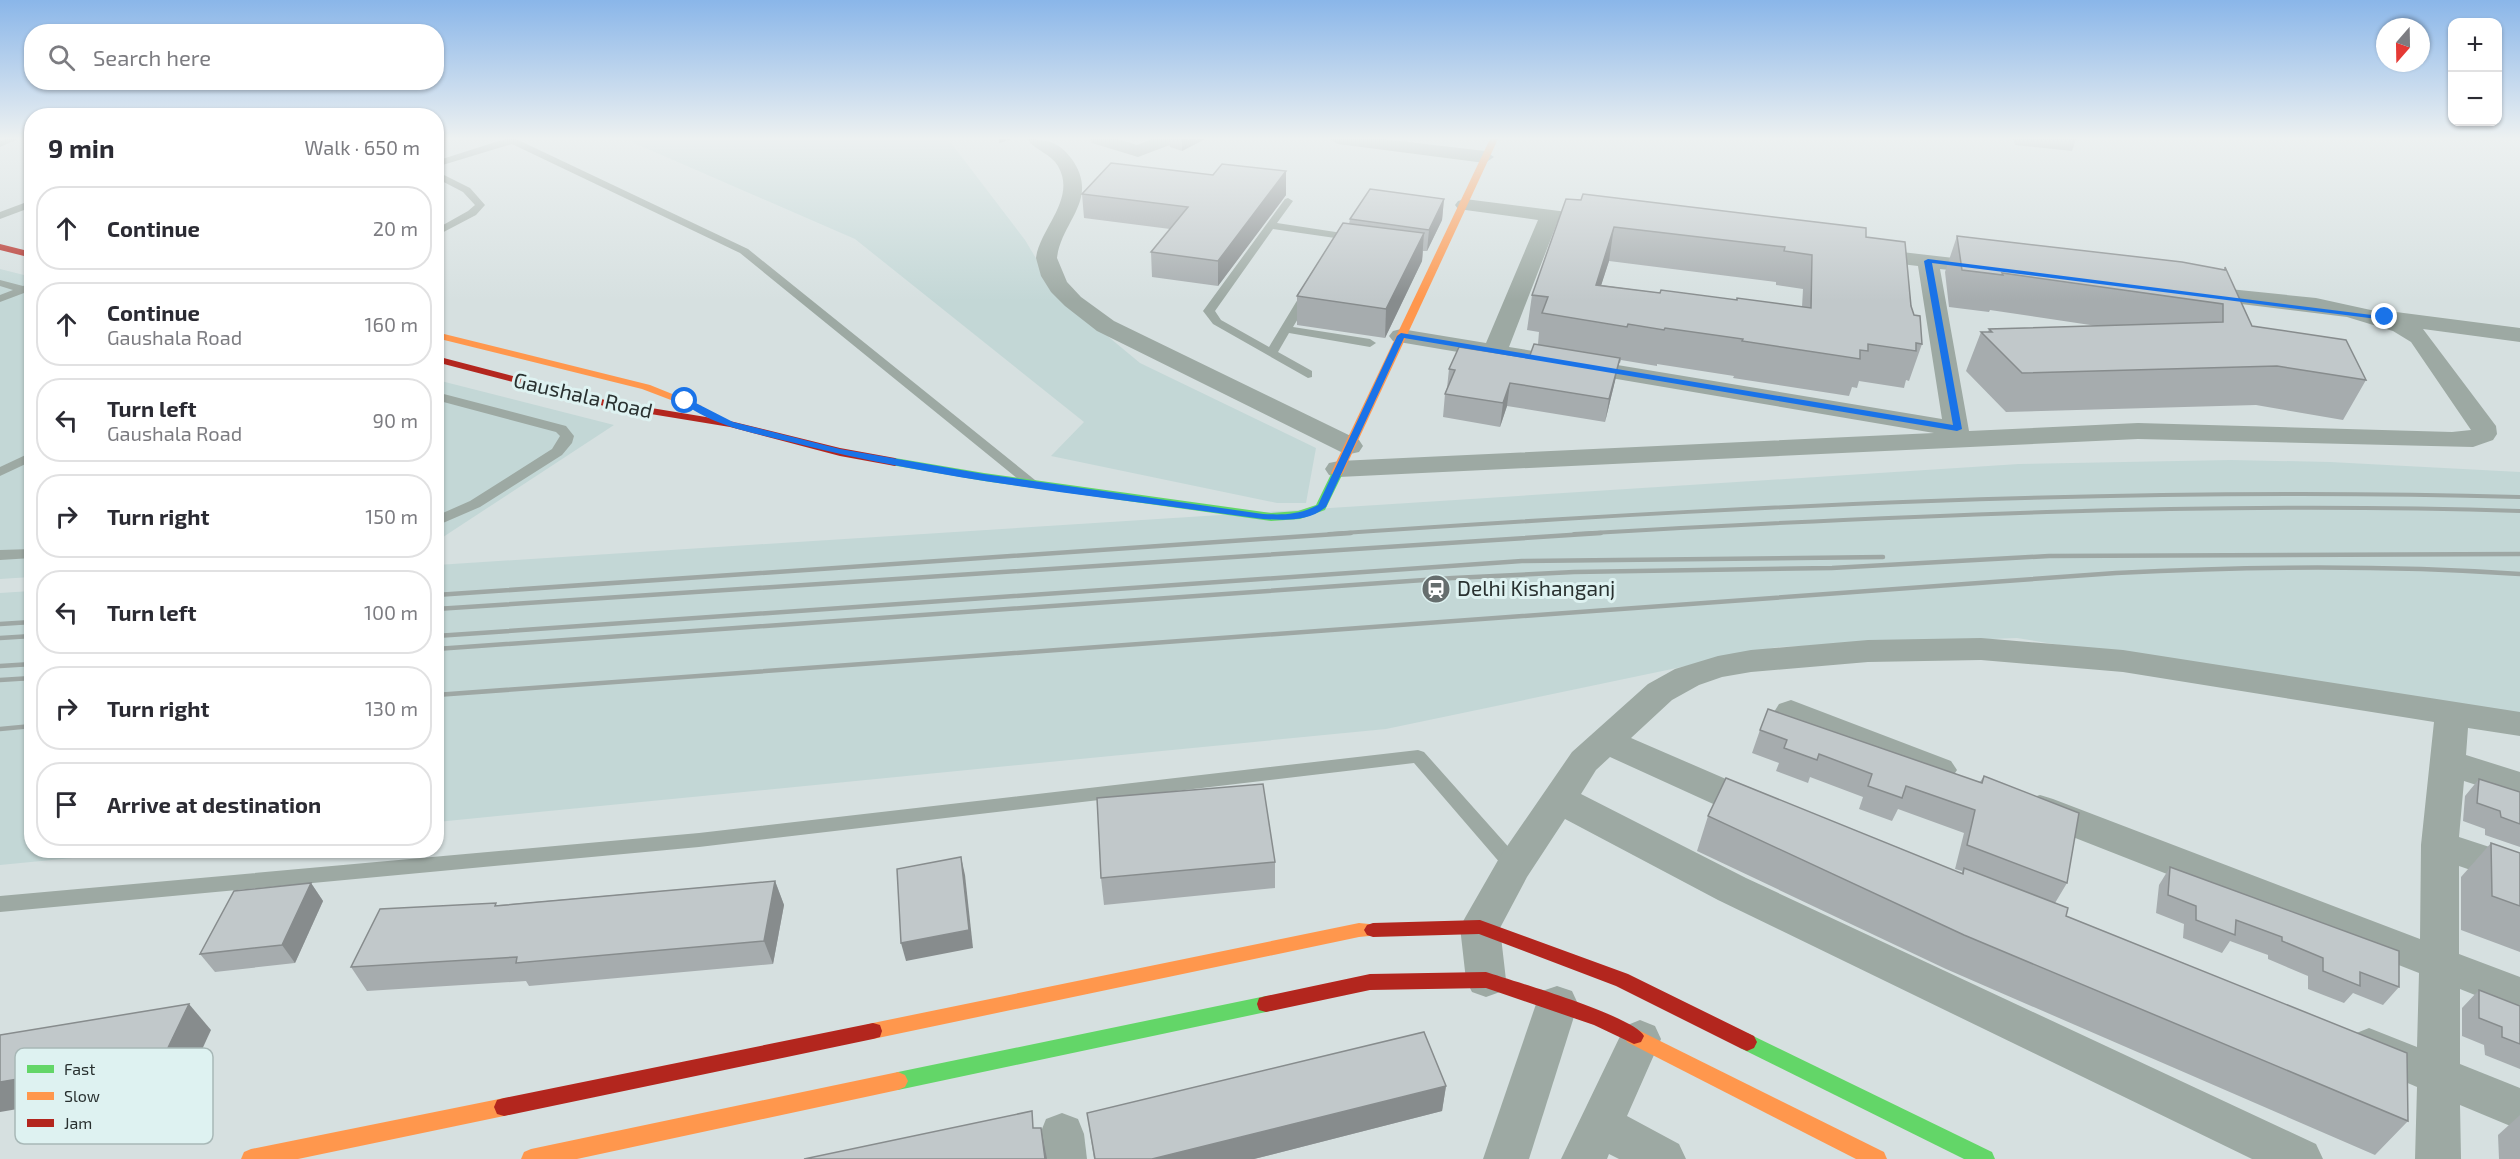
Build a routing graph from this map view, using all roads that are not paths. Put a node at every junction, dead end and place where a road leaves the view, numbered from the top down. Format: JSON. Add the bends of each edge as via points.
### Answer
{"nodes":[{"id":1,"x":471,"y":193,"type":"edge"},
{"id":2,"x":621,"y":193,"type":"edge"},
{"id":3,"x":1074,"y":193,"type":"edge"},
{"id":4,"x":1470,"y":193,"type":"edge"},
{"id":5,"x":1288,"y":201,"type":"dead end"},
{"id":6,"x":0,"y":205,"type":"edge"},
{"id":7,"x":24,"y":206,"type":"edge"},
{"id":8,"x":1465,"y":206,"type":"junction"},
{"id":9,"x":16,"y":209,"type":"junction"},
{"id":10,"x":24,"y":211,"type":"edge"},
{"id":11,"x":0,"y":216,"type":"edge"},
{"id":12,"x":1550,"y":216,"type":"junction"},
{"id":13,"x":1621,"y":224,"type":"edge"},
{"id":14,"x":1270,"y":225,"type":"junction"},
{"id":15,"x":444,"y":228,"type":"edge"},
{"id":16,"x":1346,"y":236,"type":"edge"},
{"id":17,"x":0,"y":247,"type":"edge"},
{"id":18,"x":1845,"y":251,"type":"edge"},
{"id":19,"x":24,"y":253,"type":"edge"},
{"id":20,"x":1420,"y":255,"type":"edge"},
{"id":21,"x":1439,"y":258,"type":"junction"},
{"id":22,"x":1928,"y":261,"type":"junction"},
{"id":23,"x":2011,"y":271,"type":"edge"},
{"id":24,"x":1314,"y":282,"type":"edge"},
{"id":25,"x":0,"y":284,"type":"edge"},
{"id":26,"x":24,"y":288,"type":"edge"},
{"id":27,"x":24,"y":290,"type":"edge"},
{"id":28,"x":2177,"y":291,"type":"edge"},
{"id":29,"x":0,"y":299,"type":"edge"},
{"id":30,"x":2385,"y":317,"type":"junction"},
{"id":31,"x":1286,"y":329,"type":"junction"},
{"id":32,"x":2520,"y":335,"type":"edge"},
{"id":33,"x":1401,"y":336,"type":"junction"},
{"id":34,"x":444,"y":337,"type":"edge"},
{"id":35,"x":1370,"y":343,"type":"dead end"},
{"id":36,"x":1495,"y":351,"type":"junction"},
{"id":37,"x":1271,"y":353,"type":"junction"},
{"id":38,"x":444,"y":361,"type":"edge"},
{"id":39,"x":1308,"y":374,"type":"dead end"},
{"id":40,"x":444,"y":398,"type":"edge"},
{"id":41,"x":730,"y":424,"type":"junction"},
{"id":42,"x":1957,"y":429,"type":"junction"},
{"id":43,"x":2017,"y":439,"type":"junction"},
{"id":44,"x":1344,"y":458,"type":"junction"},
{"id":45,"x":24,"y":460,"type":"edge"},
{"id":46,"x":0,"y":472,"type":"edge"},
{"id":47,"x":1033,"y":484,"type":"junction"},
{"id":48,"x":444,"y":518,"type":"edge"},
{"id":49,"x":24,"y":554,"type":"edge"},
{"id":50,"x":0,"y":555,"type":"edge"},
{"id":51,"x":1791,"y":712,"type":"dead end"},
{"id":52,"x":2452,"y":713,"type":"junction"},
{"id":53,"x":2520,"y":724,"type":"edge"},
{"id":54,"x":1606,"y":741,"type":"junction"},
{"id":55,"x":2448,"y":762,"type":"junction"},
{"id":56,"x":1969,"y":782,"type":"edge"},
{"id":57,"x":2520,"y":786,"type":"edge"},
{"id":58,"x":2014,"y":799,"type":"edge"},
{"id":59,"x":1560,"y":800,"type":"junction"},
{"id":60,"x":1785,"y":820,"type":"edge"},
{"id":61,"x":2440,"y":845,"type":"junction"},
{"id":62,"x":1514,"y":866,"type":"junction"},
{"id":63,"x":2520,"y":872,"type":"edge"},
{"id":64,"x":0,"y":904,"type":"edge"},
{"id":65,"x":1480,"y":927,"type":"junction"},
{"id":66,"x":2437,"y":964,"type":"junction"},
{"id":67,"x":1486,"y":980,"type":"junction"},
{"id":68,"x":2520,"y":994,"type":"edge"},
{"id":69,"x":1557,"y":1004,"type":"junction"},
{"id":70,"x":2339,"y":1036,"type":"edge"},
{"id":71,"x":1640,"y":1039,"type":"junction"},
{"id":72,"x":2439,"y":1075,"type":"junction"},
{"id":73,"x":2520,"y":1109,"type":"edge"},
{"id":74,"x":1592,"y":1142,"type":"edge"},
{"id":75,"x":251,"y":1159,"type":"edge"},
{"id":76,"x":531,"y":1159,"type":"edge"},
{"id":77,"x":1506,"y":1159,"type":"edge"},
{"id":78,"x":1663,"y":1159,"type":"edge"},
{"id":79,"x":1877,"y":1159,"type":"edge"},
{"id":80,"x":1984,"y":1159,"type":"edge"},
{"id":81,"x":2300,"y":1159,"type":"edge"},
{"id":82,"x":2438,"y":1159,"type":"edge"}],
"edges":[{"from":1,"to":15,"type":"lane","via":[[480,205]]},
{"from":2,"to":47,"type":"lane","via":[[744,252]]},
{"from":3,"to":44,"type":"street","via":[[1047,253],[1048,268],[1057,285],[1073,302]]},
{"from":4,"to":8,"type":"street","name":"Gaushala Road"},
{"from":5,"to":14,"type":"lane"},
{"from":6,"to":9,"type":"lane"},
{"from":7,"to":9,"type":"lane"},
{"from":8,"to":12,"type":"street"},
{"from":8,"to":21,"type":"street","name":"Gaushala Road"},
{"from":9,"to":10,"type":"lane"},
{"from":9,"to":11,"type":"lane"},
{"from":12,"to":13,"type":"street"},
{"from":12,"to":36,"type":"street"},
{"from":14,"to":16,"type":"lane"},
{"from":14,"to":37,"type":"lane","via":[[1209,310],[1217,322]]},
{"from":17,"to":19,"type":"street"},
{"from":18,"to":22,"type":"street"},
{"from":20,"to":21,"type":"lane"},
{"from":21,"to":33,"type":"street","name":"Gaushala Road"},
{"from":22,"to":23,"type":"street"},
{"from":22,"to":42,"type":"street"},
{"from":24,"to":31,"type":"lane"},
{"from":25,"to":26,"type":"lane"},
{"from":27,"to":29,"type":"lane"},
{"from":28,"to":30,"type":"street"},
{"from":30,"to":32,"type":"street"},
{"from":30,"to":43,"type":"street","via":[[2419,337],[2483,426],[2484,434],[2452,440],[2138,431]]},
{"from":31,"to":35,"type":"lane"},
{"from":31,"to":37,"type":"lane"},
{"from":33,"to":36,"type":"street"},
{"from":33,"to":44,"type":"street","name":"Gaushala Road"},
{"from":34,"to":41,"type":"street","via":[[667,394]]},
{"from":36,"to":42,"type":"street"},
{"from":37,"to":39,"type":"lane"},
{"from":38,"to":41,"type":"street","name":"Gaushala Road","via":[[608,405]]},
{"from":40,"to":48,"type":"lane","via":[[561,429],[567,436],[557,452],[475,504]]},
{"from":41,"to":47,"type":"street","name":"Gaushala Road","via":[[840,452]]},
{"from":42,"to":43,"type":"street"},
{"from":43,"to":44,"type":"street"},
{"from":44,"to":47,"type":"street","name":"Gaushala Road","via":[[1322,507],[1288,518]]},
{"from":45,"to":46,"type":"lane"},
{"from":49,"to":50,"type":"lane"},
{"from":51,"to":56,"type":"street"},
{"from":52,"to":53,"type":"street"},
{"from":52,"to":54,"type":"street","via":[[2123,661],[1982,649],[1869,651],[1751,661],[1687,677],[1660,692]]},
{"from":52,"to":55,"type":"street"},
{"from":54,"to":59,"type":"street","via":[[1584,761]]},
{"from":54,"to":60,"type":"street"},
{"from":55,"to":57,"type":"street"},
{"from":55,"to":61,"type":"street"},
{"from":58,"to":66,"type":"street"},
{"from":59,"to":62,"type":"street"},
{"from":59,"to":81,"type":"street","via":[[1732,889]]},
{"from":61,"to":63,"type":"street"},
{"from":61,"to":66,"type":"street"},
{"from":62,"to":64,"type":"lane","via":[[1418,756],[699,840]]},
{"from":62,"to":65,"type":"street"},
{"from":65,"to":67,"type":"street"},
{"from":65,"to":75,"type":"street","via":[[1359,930]]},
{"from":65,"to":80,"type":"street","via":[[1622,980]]},
{"from":66,"to":68,"type":"street"},
{"from":66,"to":72,"type":"street"},
{"from":67,"to":69,"type":"street"},
{"from":67,"to":76,"type":"street","via":[[1370,982]]},
{"from":69,"to":71,"type":"street","via":[[1600,1018]]},
{"from":69,"to":77,"type":"street"},
{"from":70,"to":72,"type":"street"},
{"from":71,"to":74,"type":"street"},
{"from":71,"to":79,"type":"street"},
{"from":72,"to":73,"type":"street"},
{"from":72,"to":82,"type":"street"},
{"from":74,"to":78,"type":"street"}]}
